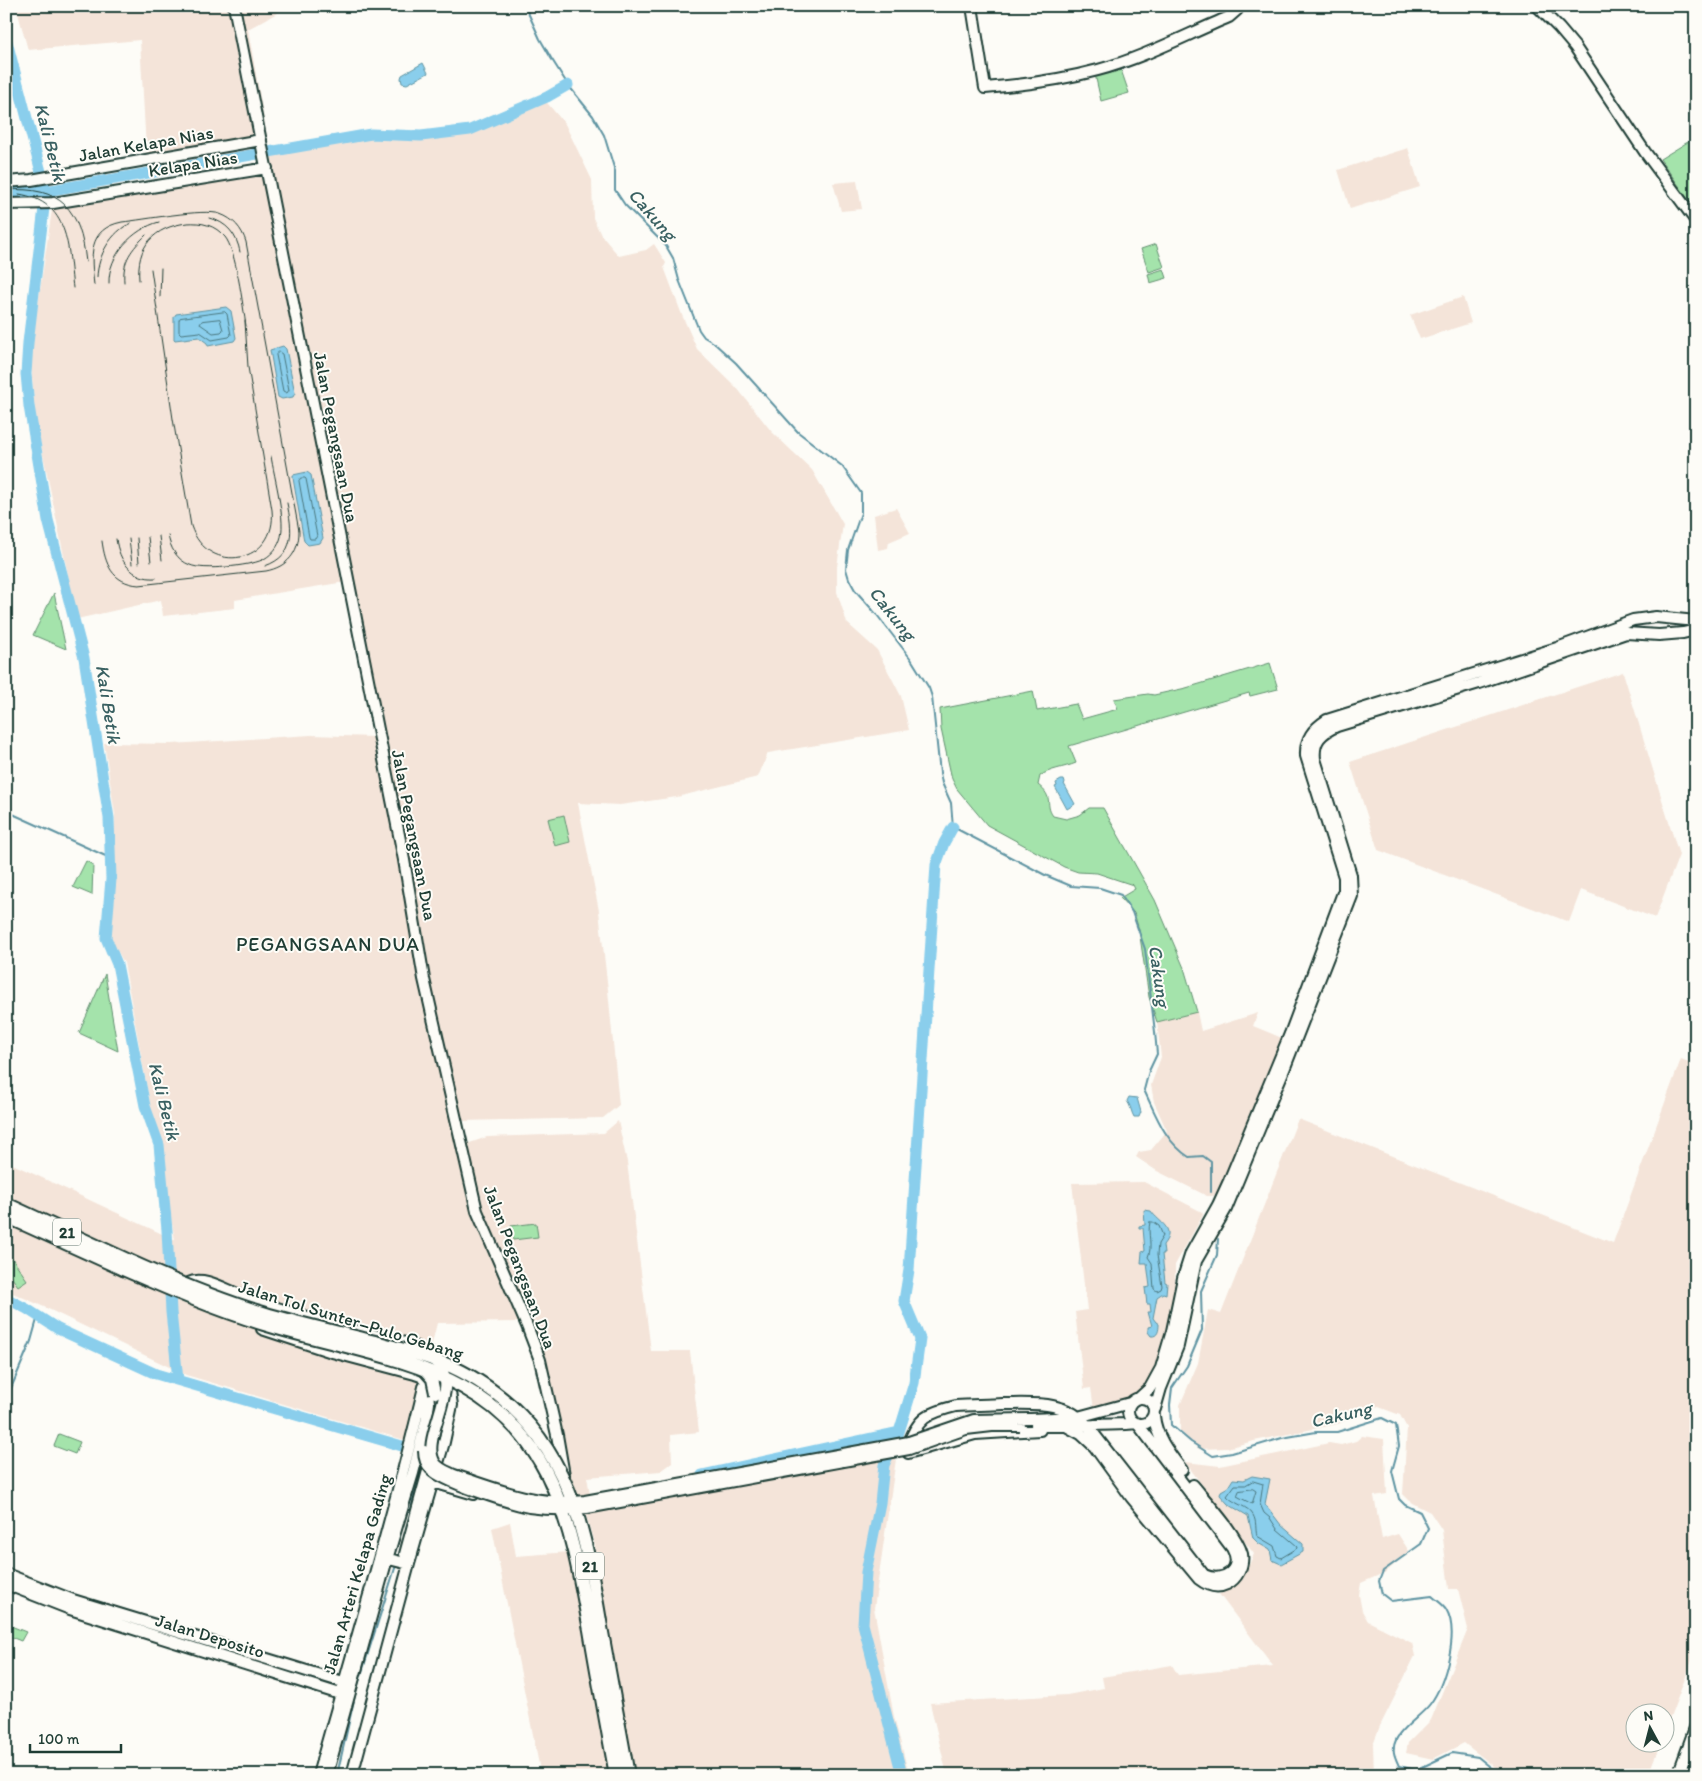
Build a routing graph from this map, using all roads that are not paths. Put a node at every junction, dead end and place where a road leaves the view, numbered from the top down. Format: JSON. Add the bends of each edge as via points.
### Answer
{"nodes":[{"id":1,"x":234,"y":6,"type":"edge"},
{"id":2,"x":972,"y":6,"type":"edge"},
{"id":3,"x":1238,"y":6,"type":"edge"},
{"id":4,"x":1537,"y":6,"type":"edge"},
{"id":5,"x":261,"y":141,"type":"junction"},
{"id":6,"x":266,"y":166,"type":"junction"},
{"id":7,"x":6,"y":182,"type":"edge"},
{"id":8,"x":6,"y":204,"type":"edge"},
{"id":9,"x":1696,"y":221,"type":"edge"},
{"id":10,"x":1696,"y":620,"type":"edge"},
{"id":11,"x":1696,"y":630,"type":"edge"},
{"id":12,"x":1320,"y":789,"type":"junction"},
{"id":13,"x":6,"y":1198,"type":"edge"},
{"id":14,"x":6,"y":1204,"type":"edge"},
{"id":15,"x":1220,"y":1211,"type":"junction"},
{"id":16,"x":6,"y":1216,"type":"edge"},
{"id":17,"x":6,"y":1221,"type":"edge"},
{"id":18,"x":140,"y":1260,"type":"junction"},
{"id":19,"x":130,"y":1273,"type":"junction"},
{"id":20,"x":193,"y":1285,"type":"junction"},
{"id":21,"x":179,"y":1292,"type":"junction"},
{"id":22,"x":379,"y":1336,"type":"junction"},
{"id":23,"x":372,"y":1362,"type":"junction"},
{"id":24,"x":448,"y":1376,"type":"junction"},
{"id":25,"x":427,"y":1383,"type":"junction"},
{"id":26,"x":450,"y":1394,"type":"junction"},
{"id":27,"x":1139,"y":1398,"type":"junction"},
{"id":28,"x":1130,"y":1403,"type":"junction"},
{"id":29,"x":1154,"y":1413,"type":"junction"},
{"id":30,"x":928,"y":1414,"type":"junction"},
{"id":31,"x":1078,"y":1417,"type":"junction"},
{"id":32,"x":1031,"y":1422,"type":"junction"},
{"id":33,"x":1137,"y":1424,"type":"junction"},
{"id":34,"x":1086,"y":1425,"type":"junction"},
{"id":35,"x":1053,"y":1426,"type":"junction"},
{"id":36,"x":1065,"y":1426,"type":"junction"},
{"id":37,"x":937,"y":1445,"type":"junction"},
{"id":38,"x":415,"y":1448,"type":"junction"},
{"id":39,"x":905,"y":1454,"type":"junction"},
{"id":40,"x":432,"y":1480,"type":"junction"},
{"id":41,"x":1136,"y":1495,"type":"junction"},
{"id":42,"x":574,"y":1513,"type":"junction"},
{"id":43,"x":396,"y":1561,"type":"junction"},
{"id":44,"x":6,"y":1574,"type":"edge"},
{"id":45,"x":6,"y":1584,"type":"edge"},
{"id":46,"x":71,"y":1605,"type":"junction"},
{"id":47,"x":345,"y":1689,"type":"junction"},
{"id":48,"x":1696,"y":1725,"type":"edge"},
{"id":49,"x":318,"y":1775,"type":"edge"},
{"id":50,"x":328,"y":1775,"type":"edge"},
{"id":51,"x":346,"y":1775,"type":"edge"},
{"id":52,"x":352,"y":1775,"type":"edge"},
{"id":53,"x":616,"y":1775,"type":"edge"},
{"id":54,"x":627,"y":1775,"type":"edge"},
{"id":55,"x":1678,"y":1775,"type":"edge"}],
"edges":[{"from":1,"to":5,"type":"main road","name":"Jalan Pegangsaan Dua"},
{"from":2,"to":3,"type":"main road","via":[[985,88],[1062,79],[1099,70],[1229,17]]},
{"from":4,"to":9,"type":"main road","via":[[1575,47]]},
{"from":5,"to":6,"type":"main road","name":"Jalan Pegangsaan Dua"},
{"from":5,"to":7,"type":"main road","name":"Jalan Kelapa Nias"},
{"from":6,"to":8,"type":"main road","name":"Kelapa Nias","via":[[124,192],[42,203]]},
{"from":6,"to":42,"type":"main road","name":"Jalan Pegangsaan Dua","via":[[404,860],[424,979],[462,1151],[477,1211],[540,1360]]},
{"from":10,"to":12,"type":"main road","via":[[1656,617],[1633,620],[1557,648],[1327,720],[1313,731],[1305,747],[1308,764]]},
{"from":11,"to":12,"type":"main road","via":[[1659,635],[1626,633],[1479,683],[1337,726],[1321,735],[1316,744]]},
{"from":12,"to":15,"type":"main road","via":[[1344,878],[1344,890]]},
{"from":13,"to":18,"type":"main road"},
{"from":14,"to":54,"type":"highway","name":"Jalan Tol Sunter–Pulo Gebang","number":"21","bridge":true,"via":[[218,1298],[444,1363],[487,1387],[516,1411],[551,1454],[567,1485],[580,1522]]},
{"from":15,"to":27,"type":"main road","via":[[1191,1253],[1161,1368],[1150,1388]]},
{"from":15,"to":29,"type":"main road","via":[[1196,1260],[1178,1346]]},
{"from":16,"to":53,"type":"highway","name":"Jalan Tol Sunter–Pulo Gebang","number":"21","bridge":true,"via":[[216,1308],[433,1372],[470,1390],[503,1416],[540,1461],[567,1523],[580,1576]]},
{"from":17,"to":19,"type":"main road"},
{"from":18,"to":19,"type":"main road"},
{"from":18,"to":20,"type":"main road"},
{"from":19,"to":21,"type":"main road","bridge":true},
{"from":20,"to":22,"type":"main road","via":[[194,1280],[208,1282],[274,1308]]},
{"from":20,"to":32,"type":"main road","bridge":true,"via":[[280,1316],[434,1361],[442,1370],[445,1381],[433,1440],[435,1463],[454,1475],[529,1499],[566,1503],[585,1501],[909,1442],[974,1420]]},
{"from":21,"to":23,"type":"main road","via":[[191,1304],[214,1313]]},
{"from":21,"to":32,"type":"main road","bridge":true,"via":[[279,1328],[425,1370],[432,1379],[435,1393],[424,1451],[429,1468],[445,1479],[528,1506],[567,1510],[587,1508],[910,1449],[966,1429]]},
{"from":22,"to":23,"type":"main road"},
{"from":22,"to":24,"type":"main road","via":[[432,1353],[442,1362]]},
{"from":23,"to":25,"type":"main road","via":[[421,1376]]},
{"from":24,"to":25,"type":"main road"},
{"from":24,"to":26,"type":"main road","name":"Jalan Arteri Kelapa Gading"},
{"from":25,"to":38,"type":"main road","name":"Jalan Arteri Kelapa Gading","via":[[429,1403]]},
{"from":26,"to":40,"type":"main road","name":"Jalan Arteri Kelapa Gading","bridge":true,"via":[[434,1445]]},
{"from":26,"to":40,"type":"main road","name":"Jalan Arteri Kelapa Gading","bridge":true,"via":[[452,1405]]},
{"from":27,"to":28,"type":"main road"},
{"from":27,"to":29,"type":"main road","via":[[1150,1400]]},
{"from":28,"to":31,"type":"main road"},
{"from":28,"to":33,"type":"main road","via":[[1128,1415]]},
{"from":29,"to":33,"type":"main road","via":[[1147,1423]]},
{"from":29,"to":41,"type":"main road","via":[[1164,1446],[1237,1543],[1242,1556],[1238,1574],[1220,1586],[1202,1581]]},
{"from":30,"to":31,"type":"main road","via":[[956,1406],[1038,1404],[1059,1407]]},
{"from":30,"to":37,"type":"main road","via":[[926,1438],[929,1443]]},
{"from":30,"to":39,"type":"main road","via":[[918,1424]]},
{"from":31,"to":32,"type":"main road"},
{"from":31,"to":34,"type":"main road"},
{"from":32,"to":35,"type":"main road"},
{"from":33,"to":34,"type":"main road"},
{"from":33,"to":41,"type":"main road","via":[[1232,1548],[1236,1560],[1232,1570],[1219,1579],[1204,1576]]},
{"from":34,"to":36,"type":"main road"},
{"from":34,"to":41,"type":"main road"},
{"from":35,"to":36,"type":"main road"},
{"from":35,"to":37,"type":"main road","via":[[1031,1432],[975,1434]]},
{"from":36,"to":41,"type":"main road","via":[[1090,1441]]},
{"from":37,"to":39,"type":"main road"},
{"from":38,"to":43,"type":"main road","name":"Jalan Arteri Kelapa Gading","via":[[415,1466]]},
{"from":38,"to":43,"type":"main road","name":"Jalan Arteri Kelapa Gading","via":[[407,1458]]},
{"from":39,"to":42,"type":"main road"},
{"from":40,"to":42,"type":"main road","via":[[513,1507]]},
{"from":40,"to":43,"type":"main road","name":"Jalan Arteri Kelapa Gading"},
{"from":42,"to":54,"type":"main road","name":"Jalan Pegangsaan Dua"},
{"from":43,"to":47,"type":"main road","name":"Jalan Arteri Kelapa Gading"},
{"from":43,"to":51,"type":"main road","name":"Jalan Arteri Kelapa Gading"},
{"from":43,"to":52,"type":"main road","name":"Jalan Arteri Kelapa Gading"},
{"from":44,"to":46,"type":"main road"},
{"from":45,"to":46,"type":"main road"},
{"from":46,"to":47,"type":"main road","name":"Jalan Deposito"},
{"from":47,"to":49,"type":"main road","name":"Jalan Arteri Kelapa Gading"},
{"from":47,"to":50,"type":"main road","name":"Jalan Arteri Kelapa Gading"},
{"from":48,"to":55,"type":"main road"}]}
